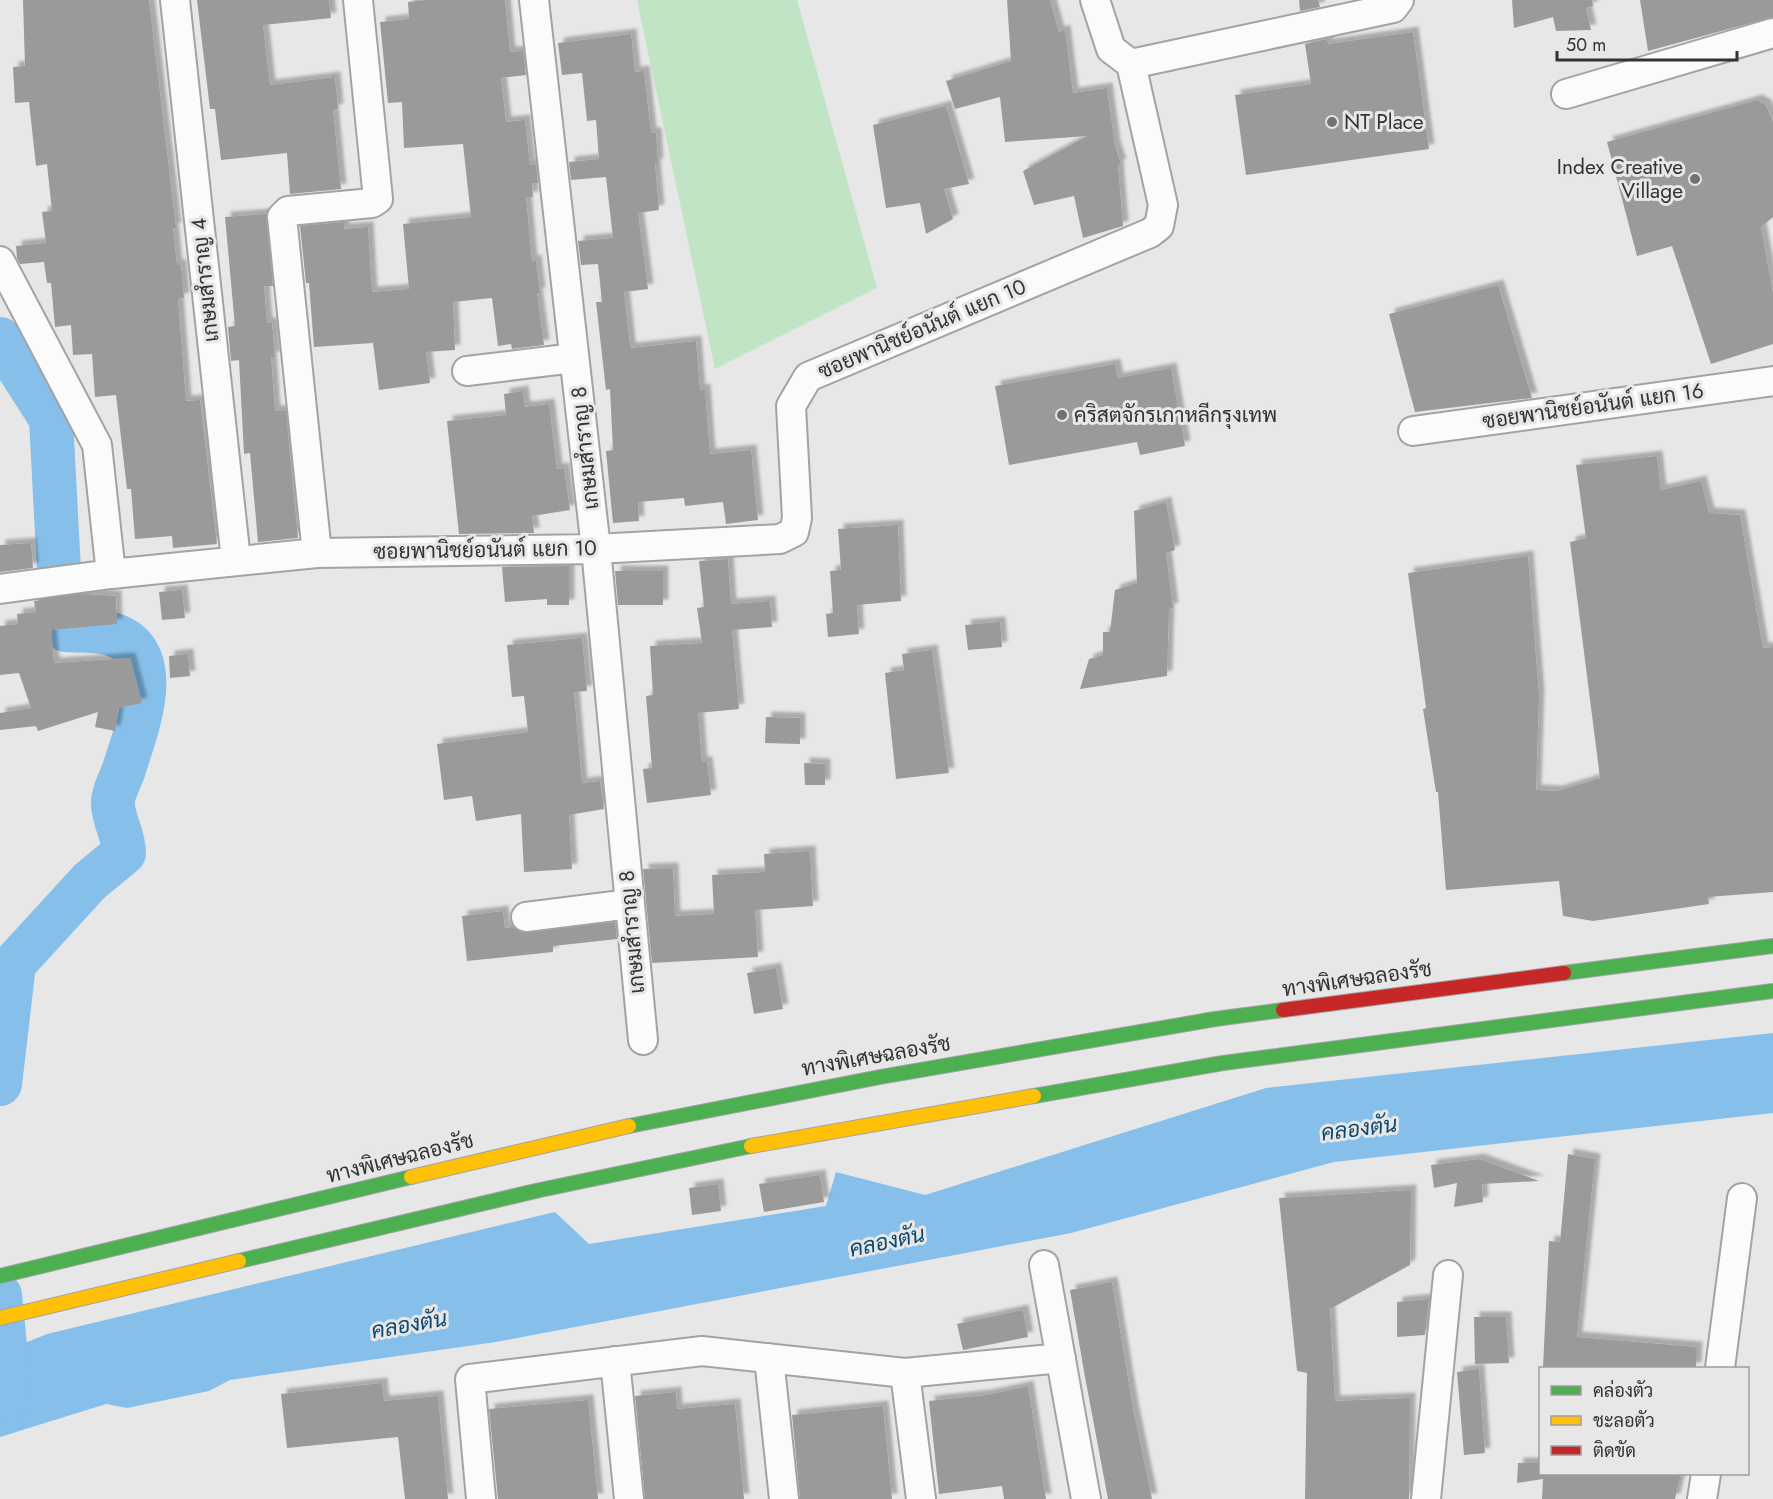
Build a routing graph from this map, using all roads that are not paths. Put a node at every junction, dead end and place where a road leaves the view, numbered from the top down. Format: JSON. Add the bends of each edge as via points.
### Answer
{"nodes":[{"id":1,"x":175,"y":0,"type":"edge"},
{"id":2,"x":358,"y":0,"type":"edge"},
{"id":3,"x":534,"y":0,"type":"edge"},
{"id":4,"x":1095,"y":0,"type":"edge"},
{"id":5,"x":1399,"y":0,"type":"edge"},
{"id":6,"x":1773,"y":33,"type":"edge"},
{"id":7,"x":1131,"y":64,"type":"junction"},
{"id":8,"x":1566,"y":94,"type":"dead end"},
{"id":9,"x":0,"y":261,"type":"edge"},
{"id":10,"x":574,"y":358,"type":"junction"},
{"id":11,"x":467,"y":371,"type":"dead end"},
{"id":12,"x":1773,"y":381,"type":"edge"},
{"id":13,"x":1413,"y":431,"type":"dead end"},
{"id":14,"x":596,"y":549,"type":"junction"},
{"id":15,"x":317,"y":553,"type":"junction"},
{"id":16,"x":236,"y":560,"type":"junction"},
{"id":17,"x":100,"y":575,"type":"junction"},
{"id":18,"x":0,"y":589,"type":"edge"},
{"id":19,"x":630,"y":904,"type":"junction"},
{"id":20,"x":526,"y":917,"type":"dead end"},
{"id":21,"x":1773,"y":946,"type":"edge"},
{"id":22,"x":1773,"y":991,"type":"edge"},
{"id":23,"x":643,"y":1040,"type":"dead end"},
{"id":24,"x":1742,"y":1198,"type":"dead end"},
{"id":25,"x":1044,"y":1265,"type":"dead end"},
{"id":26,"x":1448,"y":1275,"type":"dead end"},
{"id":27,"x":0,"y":1276,"type":"edge"},
{"id":28,"x":0,"y":1318,"type":"edge"},
{"id":29,"x":769,"y":1358,"type":"junction"},
{"id":30,"x":1060,"y":1358,"type":"junction"},
{"id":31,"x":615,"y":1361,"type":"junction"},
{"id":32,"x":1720,"y":1367,"type":"edge"},
{"id":33,"x":905,"y":1374,"type":"junction"},
{"id":34,"x":1706,"y":1475,"type":"edge"},
{"id":35,"x":481,"y":1499,"type":"edge"},
{"id":36,"x":629,"y":1499,"type":"edge"},
{"id":37,"x":784,"y":1499,"type":"edge"},
{"id":38,"x":921,"y":1499,"type":"edge"},
{"id":39,"x":1086,"y":1499,"type":"edge"},
{"id":40,"x":1426,"y":1499,"type":"edge"},
{"id":41,"x":1702,"y":1499,"type":"edge"}],
"edges":[{"from":1,"to":16,"type":"street","name":"เกษมสำราญ 4"},
{"from":2,"to":15,"type":"street","via":[[378,199],[372,203],[288,211],[282,217]]},
{"from":3,"to":10,"type":"street","name":"เกษมสำราญ 8"},
{"from":4,"to":7,"type":"street","via":[[1111,49]]},
{"from":5,"to":7,"type":"street","via":[[1392,8]]},
{"from":6,"to":8,"type":"street"},
{"from":7,"to":14,"type":"street","name":"ซอยพานิชย์อนันต์ แยก 10","via":[[1163,205],[1159,226],[808,377],[791,406],[797,518],[794,532],[780,539]]},
{"from":9,"to":17,"type":"street","via":[[97,445]]},
{"from":10,"to":11,"type":"street"},
{"from":10,"to":14,"type":"street","name":"เกษมสำราญ 8"},
{"from":12,"to":13,"type":"street","name":"ซอยพานิชย์อนันต์ แยก 16"},
{"from":14,"to":15,"type":"street","name":"ซอยพานิชย์อนันต์ แยก 10"},
{"from":14,"to":19,"type":"street","name":"เกษมสำราญ 8"},
{"from":15,"to":16,"type":"street","name":"ซอยพานิชย์อนันต์ แยก 10"},
{"from":16,"to":17,"type":"street","name":"ซอยพานิชย์อนันต์ แยก 10"},
{"from":17,"to":18,"type":"street","name":"ซอยพานิชย์อนันต์ แยก 10"},
{"from":19,"to":20,"type":"street"},
{"from":19,"to":23,"type":"street","name":"เกษมสำราญ 8"},
{"from":21,"to":27,"type":"highway","name":"ทางพิเศษฉลองรัช","via":[[1215,1019],[813,1089],[547,1144]]},
{"from":22,"to":28,"type":"highway","via":[[1223,1064],[717,1152]]},
{"from":24,"to":32,"type":"street"},
{"from":25,"to":30,"type":"street"},
{"from":26,"to":40,"type":"street"},
{"from":29,"to":31,"type":"street","via":[[702,1351]]},
{"from":29,"to":33,"type":"street"},
{"from":29,"to":37,"type":"street"},
{"from":30,"to":33,"type":"street"},
{"from":30,"to":39,"type":"street"},
{"from":31,"to":35,"type":"street","via":[[470,1379]]},
{"from":31,"to":36,"type":"street"},
{"from":33,"to":38,"type":"street"},
{"from":34,"to":41,"type":"street"}]}
